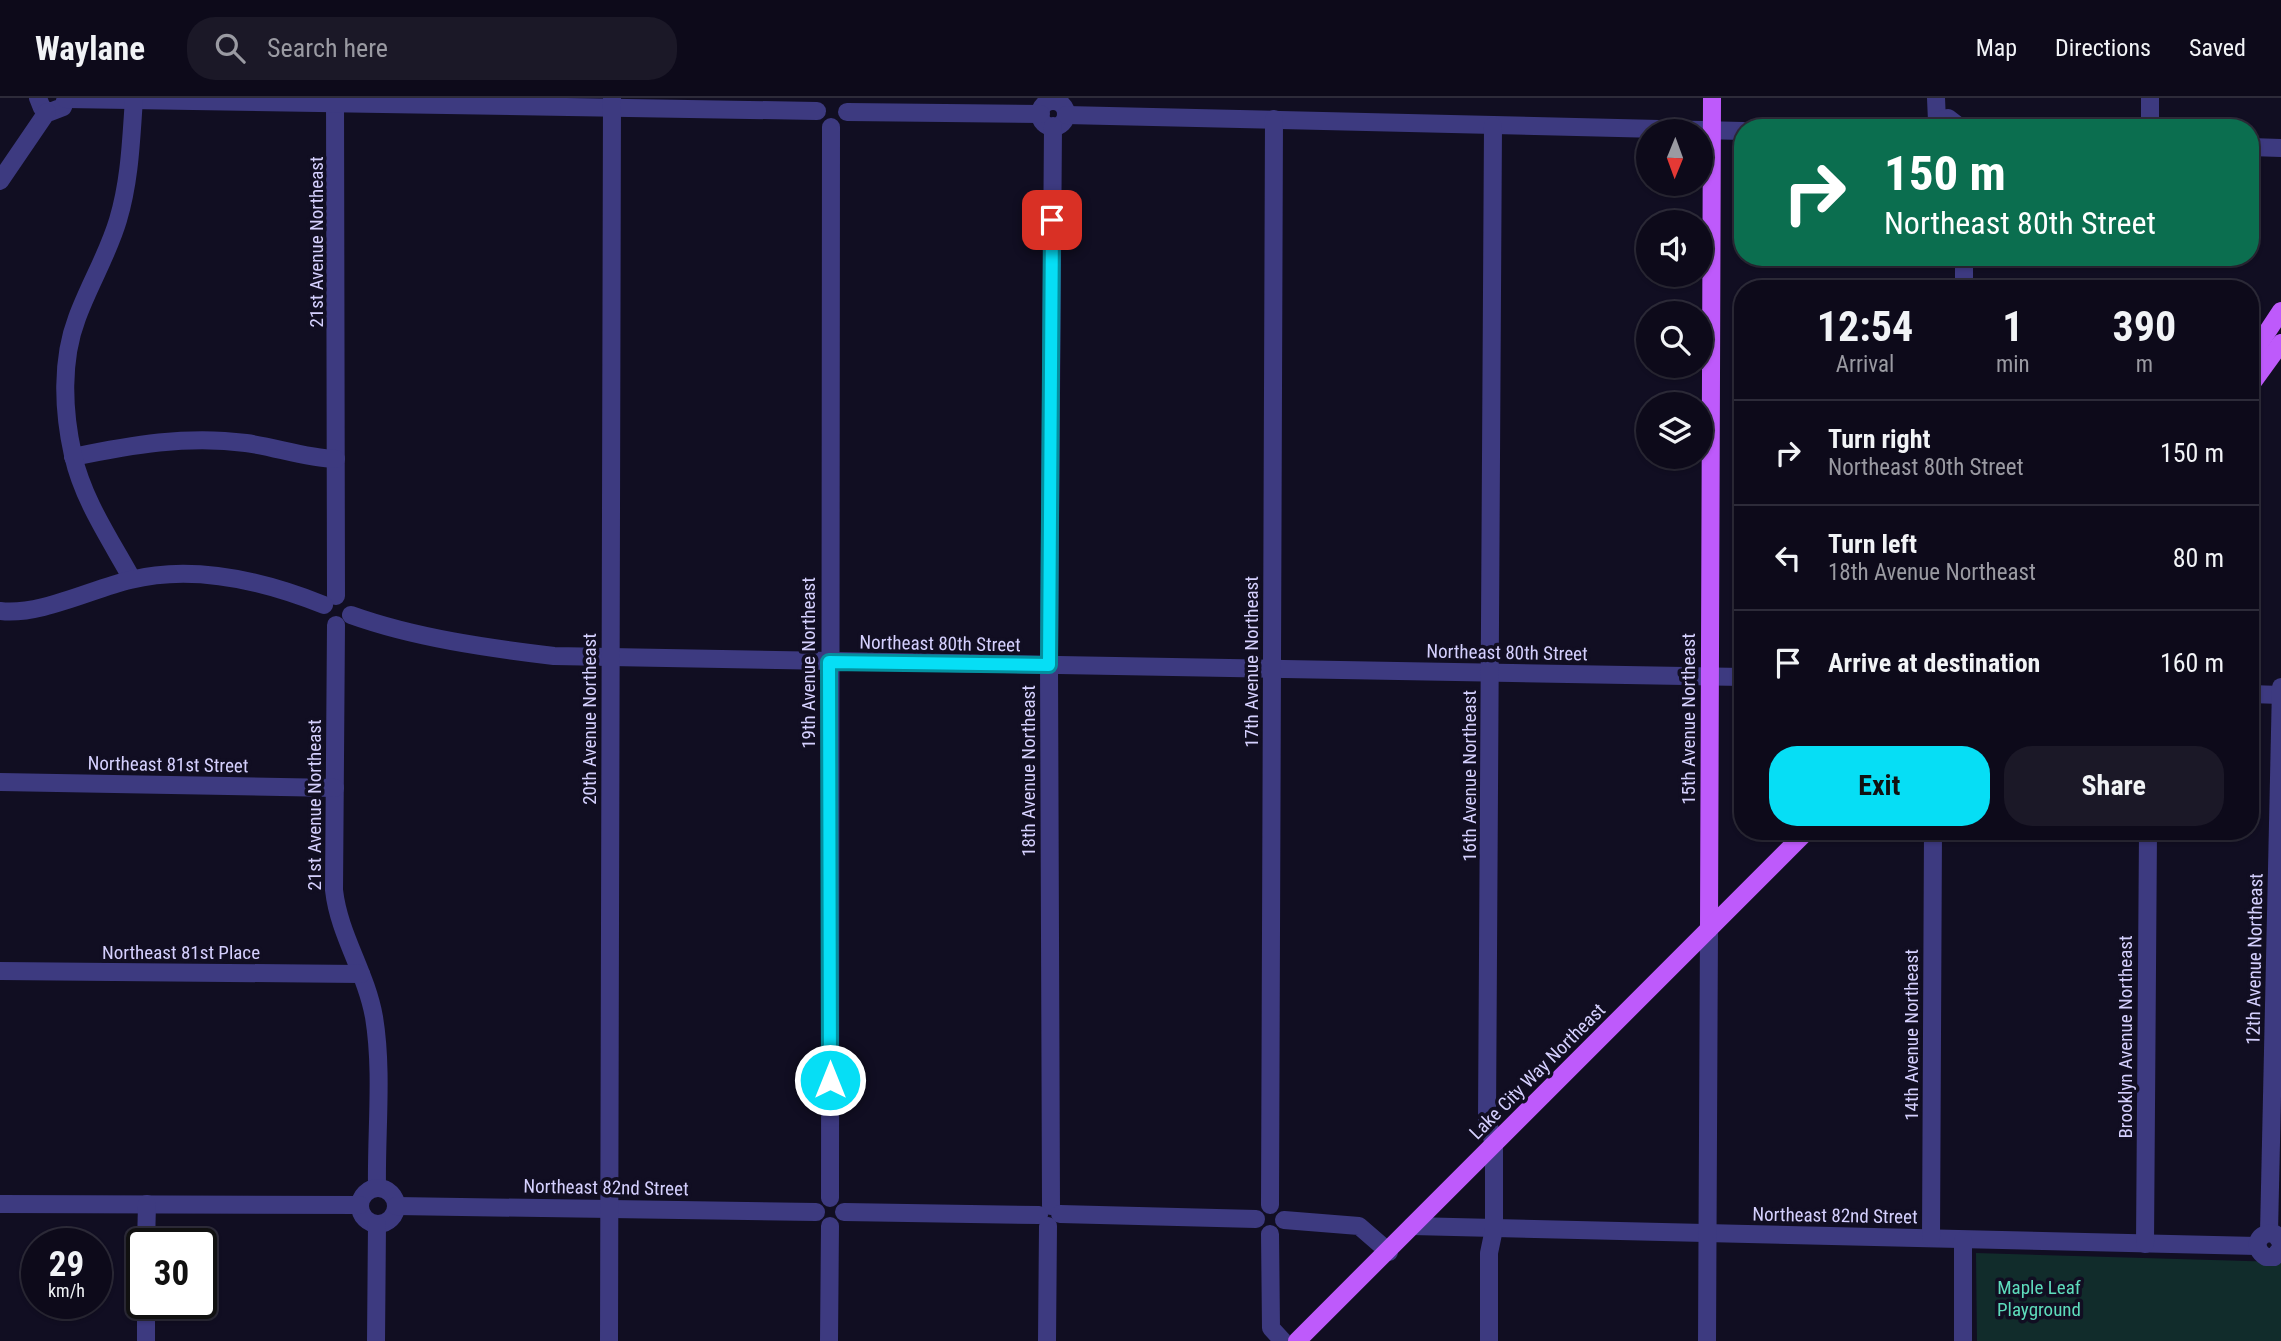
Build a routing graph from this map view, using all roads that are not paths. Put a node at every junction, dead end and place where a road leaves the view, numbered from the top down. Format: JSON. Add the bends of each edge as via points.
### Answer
{"nodes":[{"id":1,"x":20,"y":98,"type":"edge"},
{"id":2,"x":66,"y":98,"type":"edge"},
{"id":3,"x":1712,"y":98,"type":"edge"},
{"id":4,"x":1936,"y":98,"type":"edge"},
{"id":5,"x":2150,"y":98,"type":"edge"},
{"id":6,"x":134,"y":99,"type":"edge"},
{"id":7,"x":335,"y":100,"type":"edge"},
{"id":8,"x":612,"y":102,"type":"edge"},
{"id":9,"x":41,"y":103,"type":"edge"},
{"id":10,"x":821,"y":104,"type":"edge"},
{"id":11,"x":843,"y":105,"type":"edge"},
{"id":12,"x":1176,"y":108,"type":"edge"},
{"id":13,"x":1053,"y":111,"type":"edge"},
{"id":14,"x":1274,"y":119,"type":"junction"},
{"id":15,"x":1711,"y":119,"type":"edge"},
{"id":16,"x":1934,"y":119,"type":"edge"},
{"id":17,"x":2150,"y":119,"type":"edge"},
{"id":18,"x":1493,"y":125,"type":"junction"},
{"id":19,"x":831,"y":127,"type":"junction"},
{"id":20,"x":1636,"y":128,"type":"edge"},
{"id":21,"x":1713,"y":130,"type":"edge"},
{"id":22,"x":1734,"y":131,"type":"edge"},
{"id":23,"x":2259,"y":147,"type":"edge"},
{"id":24,"x":2281,"y":148,"type":"edge"},
{"id":25,"x":0,"y":181,"type":"edge"},
{"id":26,"x":1711,"y":196,"type":"edge"},
{"id":27,"x":2281,"y":311,"type":"edge"},
{"id":28,"x":2259,"y":344,"type":"edge"},
{"id":29,"x":2278,"y":354,"type":"edge"},
{"id":30,"x":2259,"y":376,"type":"edge"},
{"id":31,"x":73,"y":457,"type":"junction"},
{"id":32,"x":336,"y":459,"type":"junction"},
{"id":33,"x":132,"y":579,"type":"junction"},
{"id":34,"x":330,"y":600,"type":"junction"},
{"id":35,"x":0,"y":611,"type":"edge"},
{"id":36,"x":344,"y":620,"type":"junction"},
{"id":37,"x":610,"y":658,"type":"junction"},
{"id":38,"x":829,"y":662,"type":"junction"},
{"id":39,"x":1049,"y":665,"type":"junction"},
{"id":40,"x":1272,"y":669,"type":"junction"},
{"id":41,"x":1491,"y":673,"type":"junction"},
{"id":42,"x":1709,"y":676,"type":"junction"},
{"id":43,"x":1734,"y":677,"type":"edge"},
{"id":44,"x":2281,"y":687,"type":"edge"},
{"id":45,"x":2259,"y":694,"type":"edge"},
{"id":46,"x":2281,"y":695,"type":"edge"},
{"id":47,"x":0,"y":782,"type":"edge"},
{"id":48,"x":335,"y":789,"type":"junction"},
{"id":49,"x":1798,"y":840,"type":"edge"},
{"id":50,"x":1933,"y":840,"type":"edge"},
{"id":51,"x":2148,"y":840,"type":"edge"},
{"id":52,"x":1709,"y":929,"type":"junction"},
{"id":53,"x":0,"y":971,"type":"edge"},
{"id":54,"x":361,"y":974,"type":"junction"},
{"id":55,"x":1494,"y":1145,"type":"junction"},
{"id":56,"x":377,"y":1188,"type":"junction"},
{"id":57,"x":830,"y":1198,"type":"junction"},
{"id":58,"x":0,"y":1204,"type":"edge"},
{"id":59,"x":146,"y":1204,"type":"junction"},
{"id":60,"x":360,"y":1205,"type":"junction"},
{"id":61,"x":1270,"y":1205,"type":"junction"},
{"id":62,"x":396,"y":1206,"type":"junction"},
{"id":63,"x":610,"y":1208,"type":"junction"},
{"id":64,"x":816,"y":1212,"type":"junction"},
{"id":65,"x":844,"y":1212,"type":"junction"},
{"id":66,"x":1049,"y":1215,"type":"junction"},
{"id":67,"x":1256,"y":1219,"type":"junction"},
{"id":68,"x":1284,"y":1220,"type":"junction"},
{"id":69,"x":377,"y":1224,"type":"junction"},
{"id":70,"x":830,"y":1226,"type":"junction"},
{"id":71,"x":1412,"y":1226,"type":"junction"},
{"id":72,"x":146,"y":1228,"type":"edge"},
{"id":73,"x":1494,"y":1229,"type":"junction"},
{"id":74,"x":1709,"y":1233,"type":"junction"},
{"id":75,"x":1270,"y":1234,"type":"junction"},
{"id":76,"x":1931,"y":1238,"type":"junction"},
{"id":77,"x":1964,"y":1240,"type":"junction"},
{"id":78,"x":2269,"y":1240,"type":"edge"},
{"id":79,"x":2145,"y":1244,"type":"junction"},
{"id":80,"x":2281,"y":1248,"type":"edge"},
{"id":81,"x":1389,"y":1252,"type":"junction"},
{"id":82,"x":146,"y":1319,"type":"edge"},
{"id":83,"x":146,"y":1341,"type":"edge"},
{"id":84,"x":376,"y":1341,"type":"edge"},
{"id":85,"x":609,"y":1341,"type":"edge"},
{"id":86,"x":829,"y":1341,"type":"edge"},
{"id":87,"x":1047,"y":1341,"type":"edge"},
{"id":88,"x":1283,"y":1341,"type":"edge"},
{"id":89,"x":1297,"y":1341,"type":"edge"},
{"id":90,"x":1489,"y":1341,"type":"edge"},
{"id":91,"x":1707,"y":1341,"type":"edge"},
{"id":92,"x":1963,"y":1341,"type":"edge"}],
"edges":[{"from":1,"to":9,"type":"street"},
{"from":2,"to":6,"type":"street"},
{"from":2,"to":9,"type":"street","via":[[59,110]]},
{"from":3,"to":15,"type":"main road","name":"15th Avenue Northeast"},
{"from":4,"to":16,"type":"street"},
{"from":5,"to":17,"type":"street"},
{"from":6,"to":7,"type":"street"},
{"from":6,"to":31,"type":"street","via":[[124,199],[102,265],[77,318],[68,356],[66,401]]},
{"from":7,"to":8,"type":"street"},
{"from":7,"to":32,"type":"street","name":"21st Avenue Northeast"},
{"from":8,"to":10,"type":"street"},
{"from":8,"to":37,"type":"street","name":"20th Avenue Northeast"},
{"from":9,"to":25,"type":"street"},
{"from":10,"to":19,"type":"street","via":[[820,122]]},
{"from":11,"to":13,"type":"street"},
{"from":11,"to":19,"type":"street","via":[[842,123]]},
{"from":12,"to":13,"type":"street"},
{"from":12,"to":14,"type":"street"},
{"from":13,"to":39,"type":"street","name":"18th Avenue Northeast"},
{"from":14,"to":18,"type":"street"},
{"from":14,"to":40,"type":"street","name":"17th Avenue Northeast"},
{"from":18,"to":20,"type":"street"},
{"from":18,"to":41,"type":"street","name":"16th Avenue Northeast"},
{"from":19,"to":38,"type":"street","name":"19th Avenue Northeast"},
{"from":21,"to":22,"type":"street"},
{"from":23,"to":24,"type":"street"},
{"from":26,"to":42,"type":"main road","name":"15th Avenue Northeast"},
{"from":27,"to":28,"type":"main road"},
{"from":29,"to":30,"type":"main road"},
{"from":31,"to":32,"type":"street","via":[[180,440],[245,443]]},
{"from":31,"to":33,"type":"street","via":[[95,514]]},
{"from":32,"to":34,"type":"street","name":"21st Avenue Northeast"},
{"from":33,"to":34,"type":"street","via":[[215,575]]},
{"from":33,"to":35,"type":"street","via":[[57,602]]},
{"from":34,"to":36,"type":"street","via":[[348,600]]},
{"from":34,"to":36,"type":"street","via":[[325,619]]},
{"from":36,"to":37,"type":"street","name":"Northeast 80th Street","via":[[514,651]]},
{"from":36,"to":48,"type":"street","name":"21st Avenue Northeast"},
{"from":37,"to":38,"type":"street","name":"Northeast 80th Street"},
{"from":37,"to":63,"type":"street","name":"20th Avenue Northeast"},
{"from":38,"to":39,"type":"street","name":"Northeast 80th Street"},
{"from":38,"to":57,"type":"street","name":"19th Avenue Northeast"},
{"from":39,"to":40,"type":"street","name":"Northeast 80th Street"},
{"from":39,"to":66,"type":"street","name":"18th Avenue Northeast"},
{"from":40,"to":41,"type":"street","name":"Northeast 80th Street"},
{"from":40,"to":61,"type":"street","name":"17th Avenue Northeast"},
{"from":41,"to":42,"type":"street","name":"Northeast 80th Street"},
{"from":41,"to":55,"type":"street","name":"16th Avenue Northeast","via":[[1487,1119]]},
{"from":42,"to":43,"type":"street","name":"Northeast 80th Street"},
{"from":42,"to":52,"type":"main road","name":"15th Avenue Northeast"},
{"from":44,"to":46,"type":"street","name":"12th Avenue Northeast"},
{"from":45,"to":46,"type":"street"},
{"from":46,"to":78,"type":"street","name":"12th Avenue Northeast"},
{"from":47,"to":48,"type":"street","name":"Northeast 81st Street"},
{"from":48,"to":54,"type":"street","name":"21st Avenue Northeast","via":[[336,910]]},
{"from":49,"to":52,"type":"main road","name":"Lake City Way Northeast"},
{"from":50,"to":76,"type":"street","name":"14th Avenue Northeast"},
{"from":51,"to":79,"type":"street","name":"Brooklyn Avenue Northeast"},
{"from":52,"to":55,"type":"main road","name":"Lake City Way Northeast"},
{"from":52,"to":74,"type":"street","name":"15th Avenue Northeast"},
{"from":53,"to":54,"type":"street","name":"Northeast 81st Place"},
{"from":54,"to":56,"type":"street","name":"21st Avenue Northeast","via":[[377,1040]]},
{"from":55,"to":71,"type":"main road","name":"Lake City Way Northeast"},
{"from":55,"to":73,"type":"street","name":"16th Avenue Northeast"},
{"from":56,"to":60,"type":"street","via":[[366,1192]]},
{"from":56,"to":62,"type":"street","via":[[392,1194]]},
{"from":57,"to":64,"type":"street","via":[[821,1202]]},
{"from":57,"to":65,"type":"street","via":[[841,1203]]},
{"from":58,"to":59,"type":"street"},
{"from":59,"to":60,"type":"street"},
{"from":59,"to":72,"type":"street"},
{"from":60,"to":69,"type":"street","via":[[362,1216]]},
{"from":61,"to":67,"type":"street","via":[[1260,1209]]},
{"from":61,"to":68,"type":"street","via":[[1281,1210]]},
{"from":62,"to":63,"type":"street","name":"Northeast 82nd Street"},
{"from":62,"to":69,"type":"street","via":[[390,1220]]},
{"from":63,"to":64,"type":"street","name":"Northeast 82nd Street"},
{"from":63,"to":85,"type":"street","name":"20th Avenue Northeast"},
{"from":64,"to":70,"type":"street","via":[[821,1223]]},
{"from":65,"to":66,"type":"street"},
{"from":65,"to":70,"type":"street","via":[[839,1223]]},
{"from":66,"to":67,"type":"street"},
{"from":66,"to":87,"type":"street","name":"18th Avenue Northeast"},
{"from":67,"to":75,"type":"street","via":[[1261,1230]]},
{"from":68,"to":75,"type":"street","via":[[1279,1230]]},
{"from":68,"to":81,"type":"street","via":[[1359,1226]]},
{"from":69,"to":84,"type":"street"},
{"from":70,"to":86,"type":"street"},
{"from":71,"to":73,"type":"street","name":"Northeast 82nd Street"},
{"from":71,"to":81,"type":"main road","name":"Lake City Way Northeast"},
{"from":73,"to":74,"type":"street","name":"Northeast 82nd Street"},
{"from":73,"to":90,"type":"street","name":"16th Avenue Northeast","via":[[1489,1253]]},
{"from":74,"to":76,"type":"street","name":"Northeast 82nd Street"},
{"from":74,"to":91,"type":"street","name":"15th Avenue Northeast"},
{"from":75,"to":88,"type":"street","via":[[1271,1328]]},
{"from":76,"to":77,"type":"street","name":"Northeast 82nd Street"},
{"from":77,"to":79,"type":"street","name":"Northeast 82nd Street"},
{"from":77,"to":92,"type":"street"},
{"from":78,"to":79,"type":"street","name":"Northeast 82nd Street"},
{"from":78,"to":80,"type":"street","name":"Northeast 82nd Street","via":[[2262,1255],[2270,1258]]},
{"from":81,"to":89,"type":"main road","name":"Lake City Way Northeast"},
{"from":82,"to":83,"type":"street"}]}
